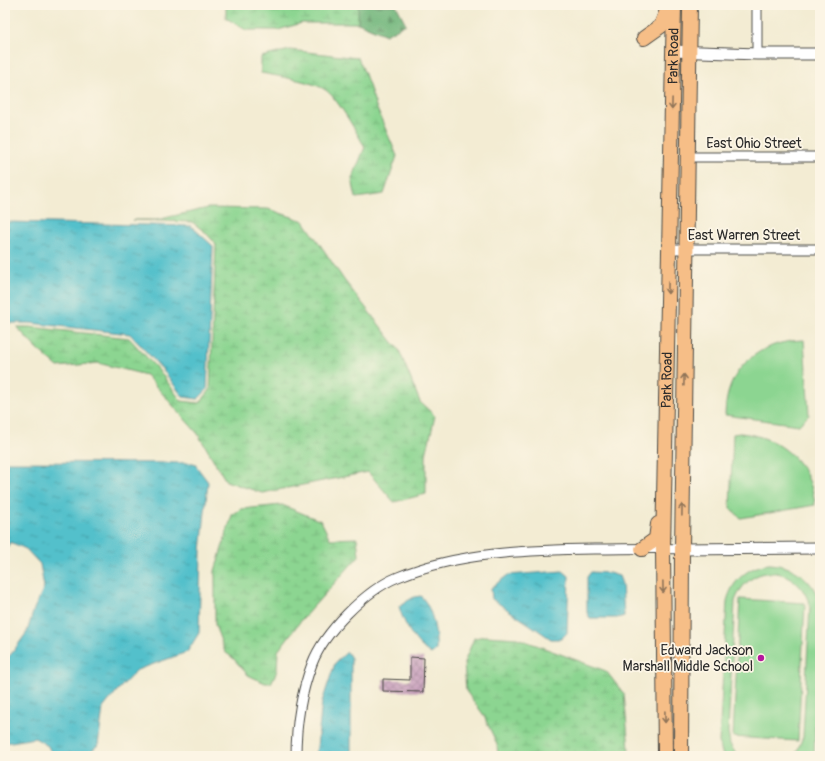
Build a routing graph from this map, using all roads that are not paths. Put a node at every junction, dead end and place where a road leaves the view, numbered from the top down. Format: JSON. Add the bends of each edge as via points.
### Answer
{"nodes":[{"id":1,"x":669,"y":5,"type":"edge"},
{"id":2,"x":674,"y":5,"type":"edge"},
{"id":3,"x":681,"y":5,"type":"edge"},
{"id":4,"x":690,"y":5,"type":"edge"},
{"id":5,"x":757,"y":5,"type":"edge"},
{"id":6,"x":644,"y":38,"type":"dead end"},
{"id":7,"x":673,"y":51,"type":"junction"},
{"id":8,"x":689,"y":52,"type":"junction"},
{"id":9,"x":757,"y":54,"type":"junction"},
{"id":10,"x":820,"y":54,"type":"edge"},
{"id":11,"x":672,"y":128,"type":"junction"},
{"id":12,"x":688,"y":157,"type":"junction"},
{"id":13,"x":820,"y":157,"type":"edge"},
{"id":14,"x":669,"y":249,"type":"junction"},
{"id":15,"x":820,"y":249,"type":"edge"},
{"id":16,"x":686,"y":250,"type":"junction"},
{"id":17,"x":665,"y":430,"type":"junction"},
{"id":18,"x":663,"y":548,"type":"junction"},
{"id":19,"x":820,"y":548,"type":"edge"},
{"id":20,"x":642,"y":549,"type":"junction"},
{"id":21,"x":682,"y":549,"type":"junction"},
{"id":22,"x":681,"y":676,"type":"junction"},
{"id":23,"x":296,"y":756,"type":"edge"},
{"id":24,"x":665,"y":756,"type":"edge"},
{"id":25,"x":681,"y":756,"type":"edge"}],
"edges":[{"from":1,"to":6,"type":"main road","via":[[661,26]]},
{"from":2,"to":7,"type":"main road","name":"Park Road"},
{"from":3,"to":8,"type":"main road","via":[[680,34]]},
{"from":4,"to":8,"type":"main road","name":"Park Road"},
{"from":5,"to":9,"type":"street"},
{"from":7,"to":8,"type":"street"},
{"from":7,"to":11,"type":"main road","name":"Park Road","one_way":true},
{"from":8,"to":9,"type":"street"},
{"from":8,"to":12,"type":"main road","name":"Park Road"},
{"from":9,"to":10,"type":"street"},
{"from":11,"to":14,"type":"main road","name":"Park Road"},
{"from":11,"to":16,"type":"main road","via":[[677,149],[677,230],[679,241]]},
{"from":12,"to":13,"type":"street","name":"East Ohio Street"},
{"from":12,"to":16,"type":"main road","name":"Park Road"},
{"from":14,"to":16,"type":"street","name":"East Warren Street"},
{"from":14,"to":17,"type":"main road","name":"Park Road","one_way":true},
{"from":15,"to":16,"type":"street","name":"East Warren Street"},
{"from":21,"to":16,"type":"main road","name":"Park Road","one_way":true},
{"from":17,"to":18,"type":"main road","name":"Park Road"},
{"from":17,"to":20,"type":"main road","via":[[656,539]]},
{"from":17,"to":21,"type":"main road","via":[[671,462],[672,525],[674,537]]},
{"from":18,"to":20,"type":"street"},
{"from":18,"to":21,"type":"street"},
{"from":18,"to":22,"type":"main road","via":[[675,570],[676,664]]},
{"from":18,"to":24,"type":"main road","name":"Park Road","one_way":true},
{"from":19,"to":21,"type":"street"},
{"from":20,"to":23,"type":"street","via":[[543,550],[496,554],[436,565],[397,578],[375,590],[352,609],[330,634],[312,663],[300,705]]},
{"from":21,"to":22,"type":"main road","name":"Park Road"},
{"from":22,"to":25,"type":"main road","name":"Park Road"}]}
